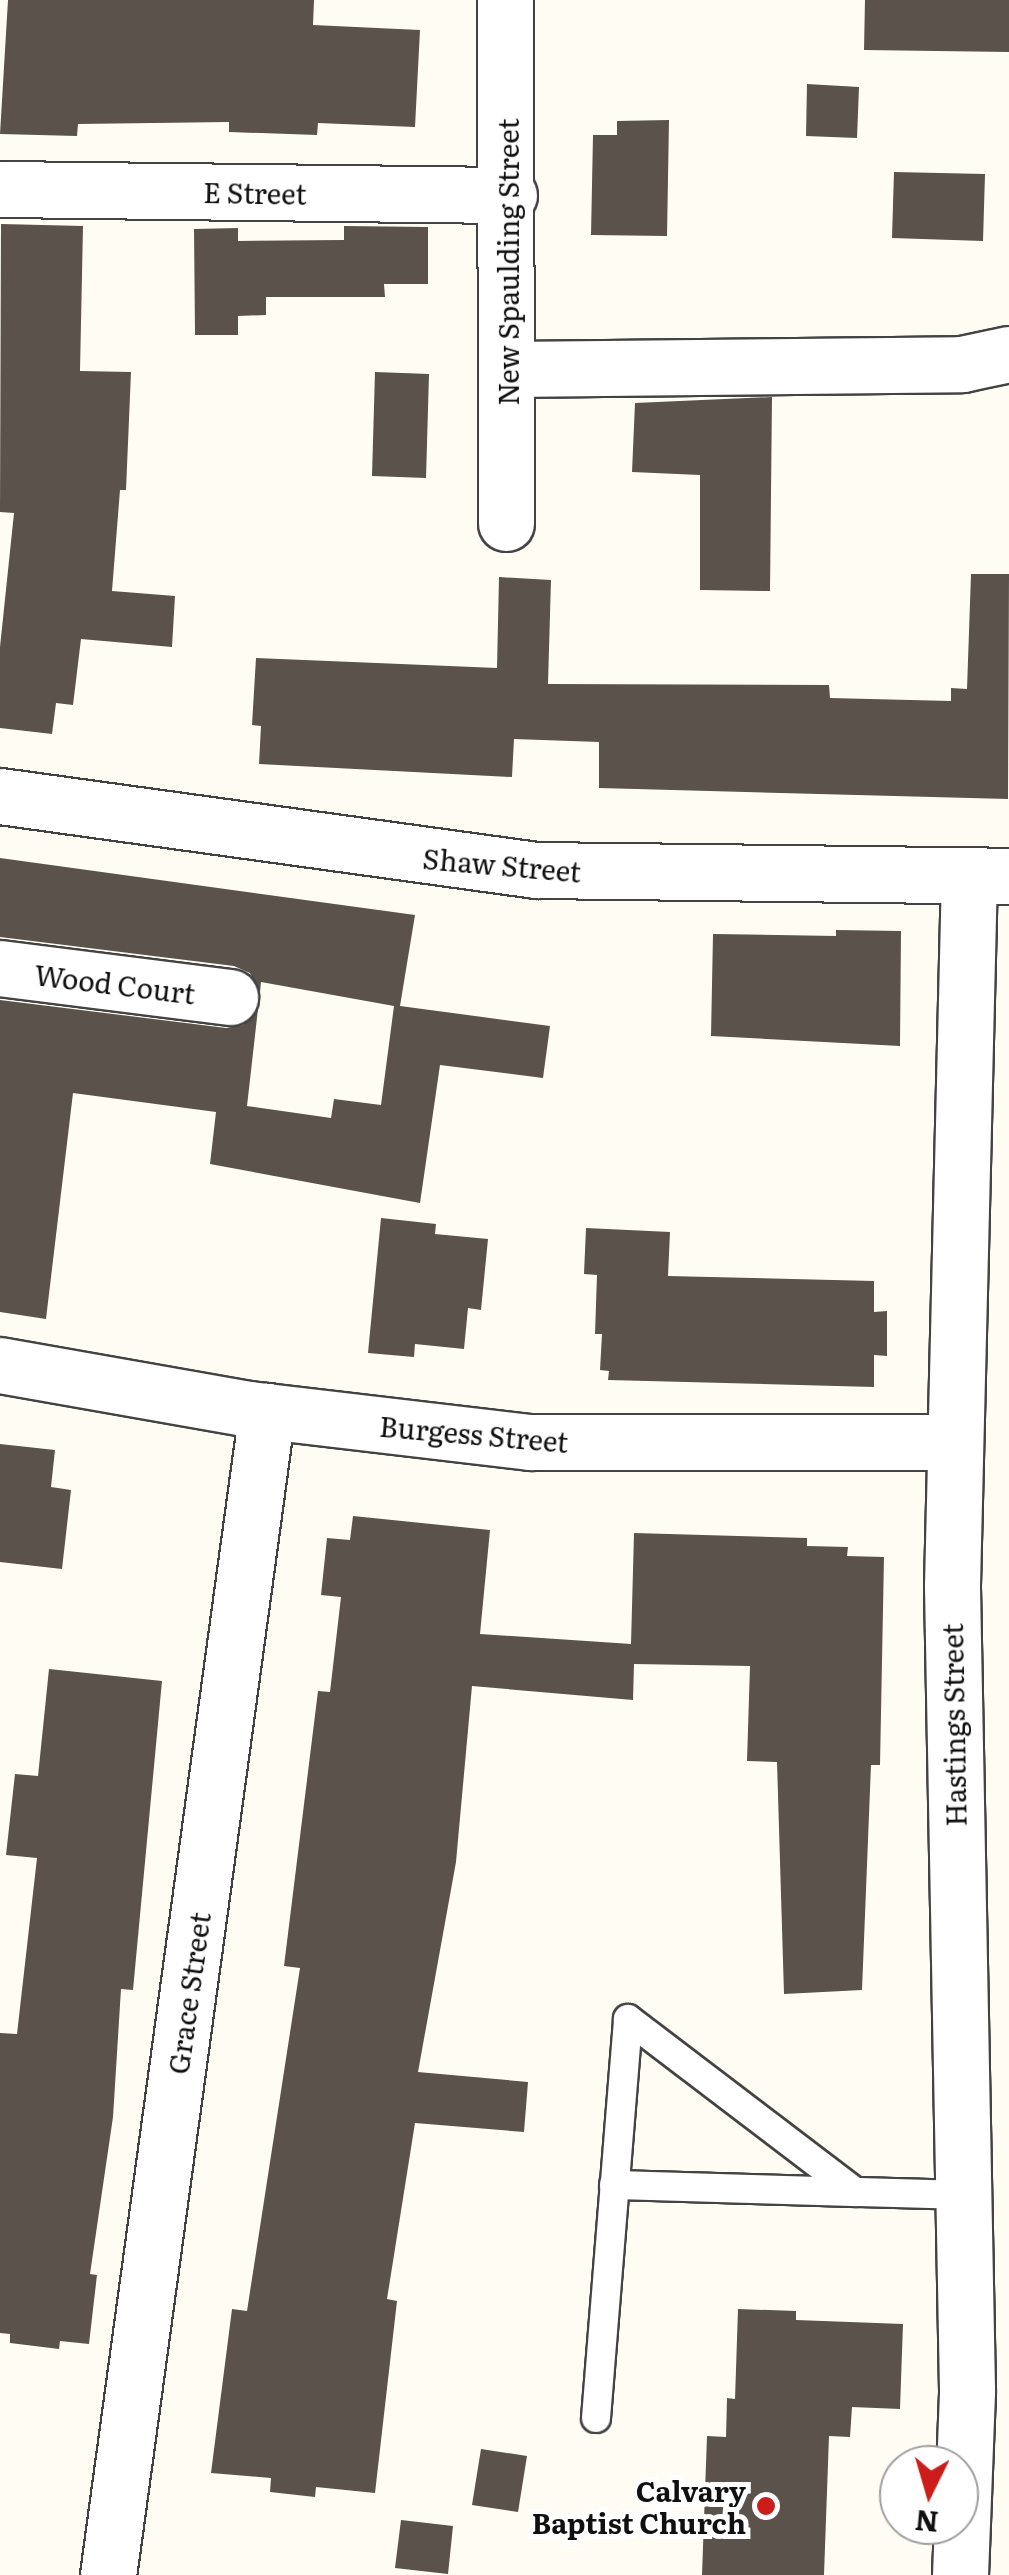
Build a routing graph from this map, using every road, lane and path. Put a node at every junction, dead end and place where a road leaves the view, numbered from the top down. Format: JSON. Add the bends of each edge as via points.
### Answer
{"nodes":[{"id":1,"x":505,"y":0,"type":"edge"},
{"id":2,"x":0,"y":188,"type":"edge"},
{"id":3,"x":509,"y":195,"type":"junction"},
{"id":4,"x":1009,"y":354,"type":"edge"},
{"id":5,"x":508,"y":369,"type":"junction"},
{"id":6,"x":506,"y":523,"type":"dead end"},
{"id":7,"x":0,"y":796,"type":"edge"},
{"id":8,"x":989,"y":876,"type":"edge"},
{"id":9,"x":0,"y":968,"type":"edge"},
{"id":10,"x":230,"y":997,"type":"dead end"},
{"id":11,"x":0,"y":1365,"type":"edge"},
{"id":12,"x":267,"y":1410,"type":"junction"},
{"id":13,"x":952,"y":1442,"type":"junction"},
{"id":14,"x":614,"y":2185,"type":"junction"},
{"id":15,"x":855,"y":2192,"type":"junction"},
{"id":16,"x":961,"y":2195,"type":"junction"},
{"id":17,"x":596,"y":2418,"type":"dead end"},
{"id":18,"x":108,"y":2575,"type":"edge"},
{"id":19,"x":960,"y":2575,"type":"edge"}],
"edges":[{"from":1,"to":3,"type":"street","name":"New Spaulding Street"},
{"from":2,"to":3,"type":"street","name":"E Street"},
{"from":3,"to":5,"type":"street","name":"New Spaulding Street"},
{"from":4,"to":5,"type":"street","via":[[962,364]]},
{"from":5,"to":6,"type":"street","name":"New Spaulding Street"},
{"from":7,"to":8,"type":"street","name":"Shaw Street","via":[[536,870]]},
{"from":8,"to":13,"type":"street","name":"Hastings Street"},
{"from":9,"to":10,"type":"street","name":"Wood Court"},
{"from":11,"to":12,"type":"street","name":"Burgess Street"},
{"from":12,"to":13,"type":"street","name":"Burgess Street","via":[[530,1442]]},
{"from":12,"to":18,"type":"street","name":"Grace Street"},
{"from":13,"to":16,"type":"street","name":"Hastings Street"},
{"from":14,"to":15,"type":"lane"},
{"from":14,"to":15,"type":"lane","via":[[628,2019]]},
{"from":14,"to":17,"type":"lane"},
{"from":15,"to":16,"type":"lane"},
{"from":16,"to":19,"type":"street","name":"Hastings Street","via":[[967,2390]]}]}
